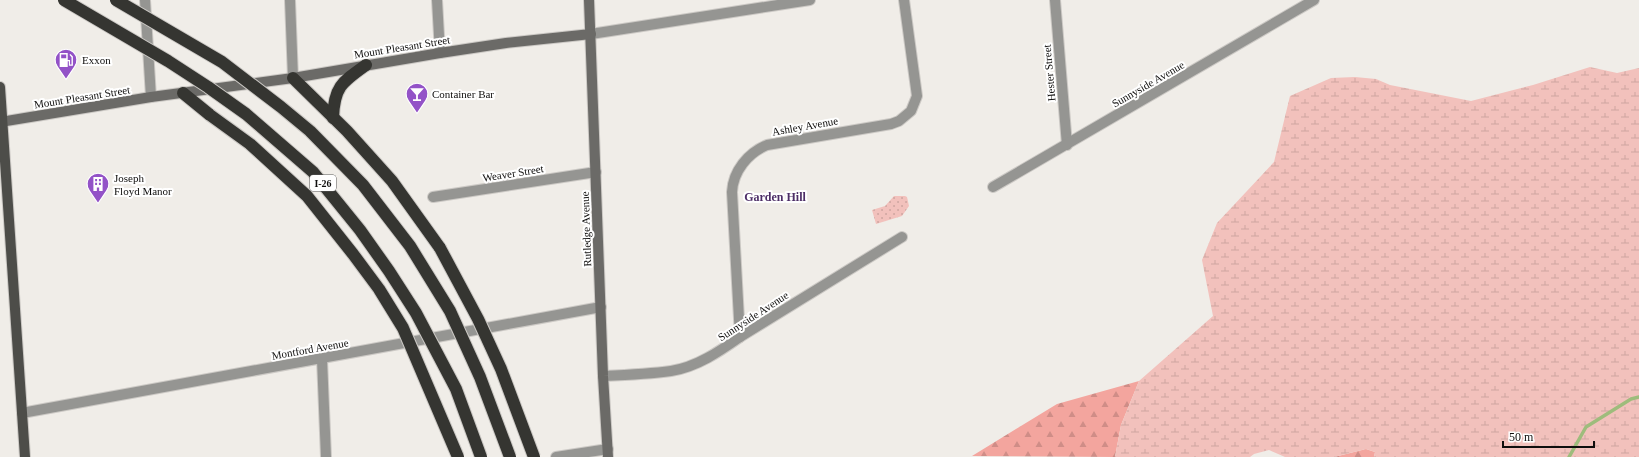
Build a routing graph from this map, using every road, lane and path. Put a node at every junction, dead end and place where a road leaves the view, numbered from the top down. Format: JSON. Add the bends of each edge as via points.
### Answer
{"nodes":[{"id":1,"x":64,"y":0,"type":"edge"},
{"id":2,"x":116,"y":0,"type":"edge"},
{"id":3,"x":145,"y":0,"type":"edge"},
{"id":4,"x":290,"y":0,"type":"edge"},
{"id":5,"x":437,"y":0,"type":"edge"},
{"id":6,"x":589,"y":0,"type":"edge"},
{"id":7,"x":810,"y":0,"type":"edge"},
{"id":8,"x":904,"y":0,"type":"edge"},
{"id":9,"x":1055,"y":0,"type":"edge"},
{"id":10,"x":1314,"y":0,"type":"edge"},
{"id":11,"x":745,"y":5,"type":"edge"},
{"id":12,"x":591,"y":34,"type":"junction"},
{"id":13,"x":440,"y":53,"type":"junction"},
{"id":14,"x":366,"y":65,"type":"junction"},
{"id":15,"x":293,"y":78,"type":"junction"},
{"id":16,"x":0,"y":88,"type":"edge"},
{"id":17,"x":182,"y":93,"type":"junction"},
{"id":18,"x":151,"y":97,"type":"junction"},
{"id":19,"x":334,"y":118,"type":"junction"},
{"id":20,"x":1,"y":122,"type":"edge"},
{"id":21,"x":1067,"y":145,"type":"junction"},
{"id":22,"x":2,"y":149,"type":"edge"},
{"id":23,"x":596,"y":172,"type":"junction"},
{"id":24,"x":993,"y":187,"type":"dead end"},
{"id":25,"x":433,"y":197,"type":"dead end"},
{"id":26,"x":902,"y":237,"type":"dead end"},
{"id":27,"x":601,"y":307,"type":"junction"},
{"id":28,"x":740,"y":337,"type":"junction"},
{"id":29,"x":322,"y":359,"type":"junction"},
{"id":30,"x":603,"y":376,"type":"junction"},
{"id":31,"x":22,"y":413,"type":"junction"},
{"id":32,"x":608,"y":453,"type":"edge"},
{"id":33,"x":25,"y":457,"type":"edge"},
{"id":34,"x":326,"y":457,"type":"edge"},
{"id":35,"x":458,"y":457,"type":"edge"},
{"id":36,"x":481,"y":457,"type":"edge"},
{"id":37,"x":510,"y":457,"type":"edge"},
{"id":38,"x":534,"y":457,"type":"edge"},
{"id":39,"x":556,"y":457,"type":"edge"}],
"edges":[{"from":1,"to":36,"type":"highway","number":"I-26","bridge":true,"via":[[208,87],[246,114],[313,172],[360,230],[416,313],[456,389]]},
{"from":2,"to":37,"type":"highway","number":"I-26","bridge":true,"via":[[222,62],[310,131],[363,185],[410,246],[450,311],[480,377]]},
{"from":3,"to":18,"type":"street"},
{"from":4,"to":15,"type":"street"},
{"from":5,"to":13,"type":"street"},
{"from":6,"to":12,"type":"main road","name":"Rutledge Avenue"},
{"from":7,"to":11,"type":"street","name":"Mount Pleasant Street"},
{"from":8,"to":28,"type":"street","name":"Ashley Avenue","via":[[917,96],[906,117],[891,124],[767,145],[752,154],[737,172],[732,192]]},
{"from":9,"to":21,"type":"street","name":"Hester Street"},
{"from":10,"to":21,"type":"street","name":"Sunnyside Avenue"},
{"from":11,"to":12,"type":"street","name":"Mount Pleasant Street"},
{"from":12,"to":13,"type":"main road","name":"Mount Pleasant Street"},
{"from":12,"to":23,"type":"main road","name":"Rutledge Avenue"},
{"from":13,"to":14,"type":"main road","name":"Mount Pleasant Street"},
{"from":14,"to":15,"type":"main road","name":"Mount Pleasant Street"},
{"from":14,"to":19,"type":"highway","via":[[340,86],[334,102]]},
{"from":15,"to":17,"type":"main road","name":"Mount Pleasant Street"},
{"from":15,"to":19,"type":"highway"},
{"from":16,"to":20,"type":"main road"},
{"from":17,"to":18,"type":"main road","name":"Mount Pleasant Street"},
{"from":17,"to":35,"type":"highway","bridge":true,"via":[[250,144],[307,196],[379,289],[402,328]]},
{"from":18,"to":20,"type":"main road","name":"Mount Pleasant Street"},
{"from":19,"to":38,"type":"highway","bridge":true,"via":[[392,181],[440,248],[501,369]]},
{"from":20,"to":22,"type":"main road"},
{"from":21,"to":24,"type":"street","name":"Sunnyside Avenue"},
{"from":22,"to":31,"type":"main road"},
{"from":23,"to":25,"type":"street","name":"Weaver Street"},
{"from":23,"to":27,"type":"main road","name":"Rutledge Avenue"},
{"from":26,"to":28,"type":"street","name":"Sunnyside Avenue"},
{"from":27,"to":29,"type":"street","name":"Montford Avenue"},
{"from":27,"to":30,"type":"main road","name":"Rutledge Avenue"},
{"from":28,"to":30,"type":"street","name":"Sunnyside Avenue","via":[[720,352],[672,371]]},
{"from":29,"to":31,"type":"street","name":"Montford Avenue"},
{"from":29,"to":34,"type":"street"},
{"from":30,"to":32,"type":"main road","name":"Rutledge Avenue"},
{"from":31,"to":33,"type":"main road"},
{"from":32,"to":39,"type":"street"}]}
